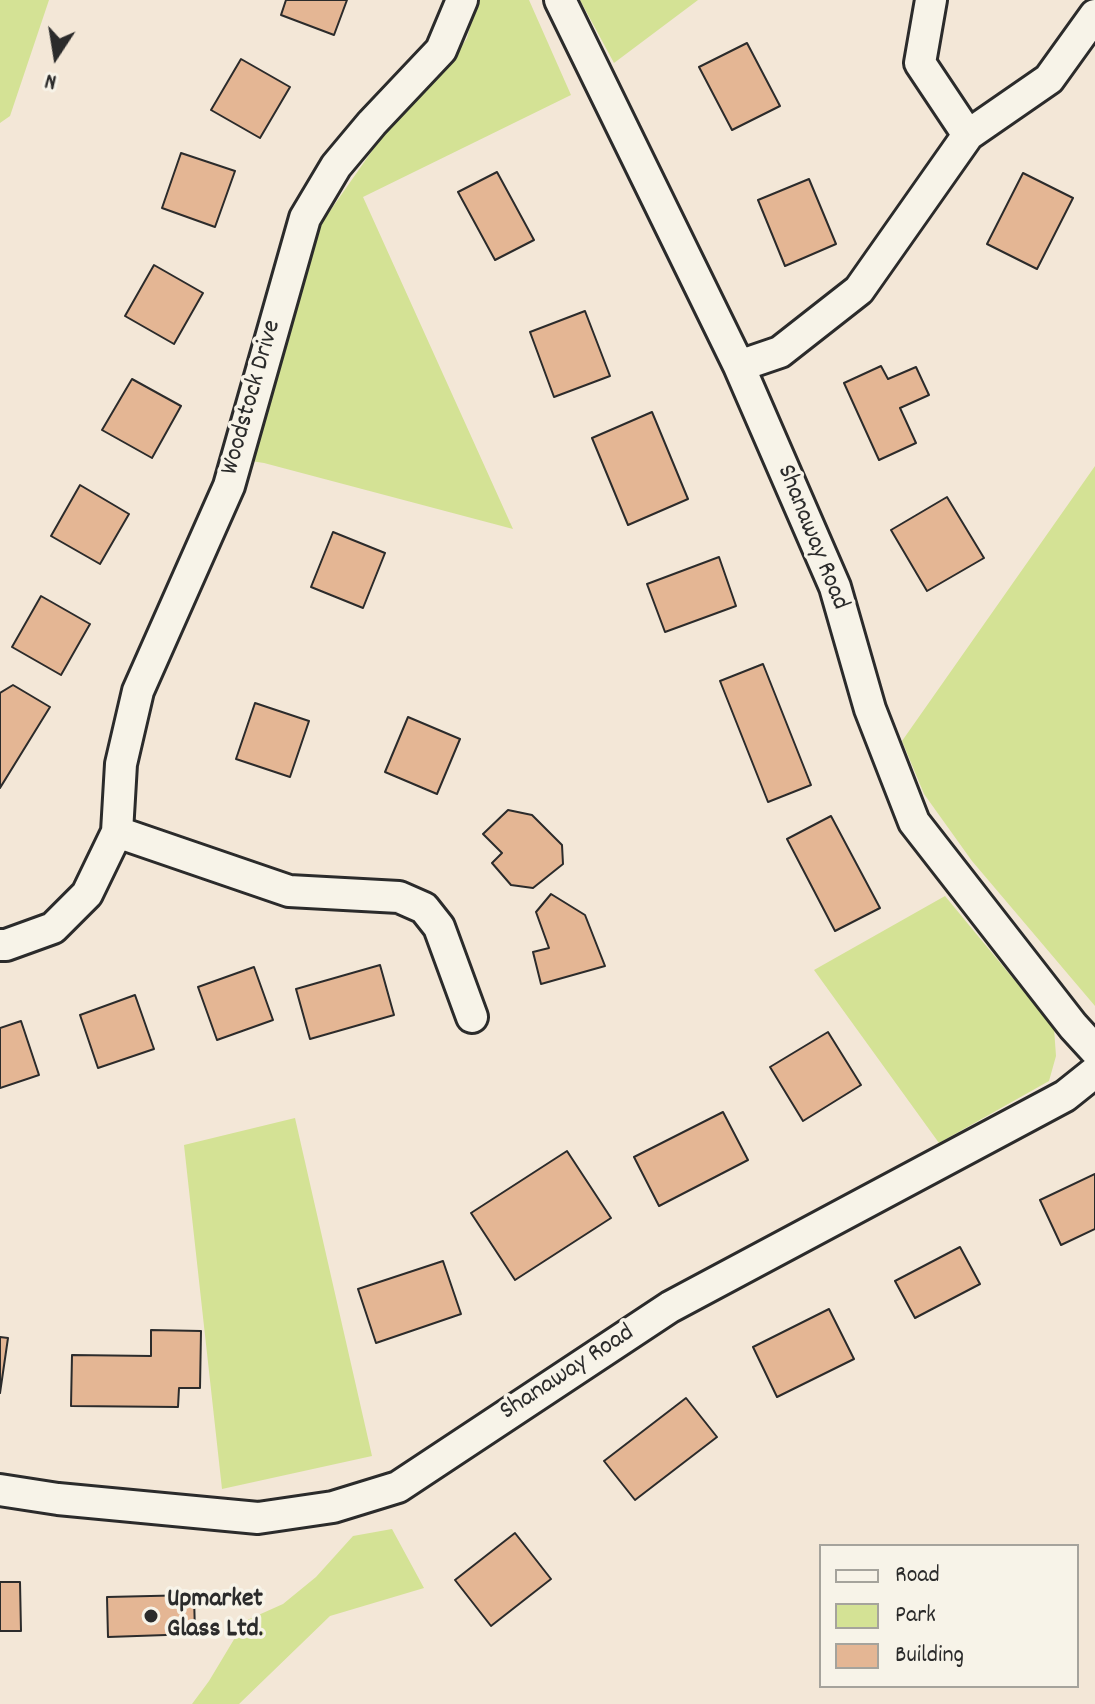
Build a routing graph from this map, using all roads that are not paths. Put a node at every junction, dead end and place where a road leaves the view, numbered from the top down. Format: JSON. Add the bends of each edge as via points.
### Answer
{"nodes":[{"id":1,"x":462,"y":0,"type":"edge"},
{"id":2,"x":560,"y":0,"type":"edge"},
{"id":3,"x":931,"y":0,"type":"edge"},
{"id":4,"x":1095,"y":15,"type":"edge"},
{"id":5,"x":968,"y":135,"type":"junction"},
{"id":6,"x":739,"y":366,"type":"junction"},
{"id":7,"x":117,"y":832,"type":"junction"},
{"id":8,"x":0,"y":945,"type":"edge"},
{"id":9,"x":472,"y":1017,"type":"dead end"},
{"id":10,"x":1095,"y":1050,"type":"edge"},
{"id":11,"x":1095,"y":1072,"type":"edge"},
{"id":12,"x":0,"y":1490,"type":"edge"}],
"edges":[{"from":1,"to":7,"type":"street","name":"Woodstock Drive","via":[[441,50],[336,166],[305,218],[229,486],[138,691],[121,764]]},
{"from":2,"to":6,"type":"street","name":"Shanaway Road"},
{"from":3,"to":5,"type":"street","via":[[920,63]]},
{"from":4,"to":5,"type":"street","via":[[1049,79]]},
{"from":5,"to":6,"type":"street","via":[[859,290],[780,352]]},
{"from":6,"to":10,"type":"street","name":"Shanaway Road","via":[[835,587],[870,709],[914,822]]},
{"from":7,"to":8,"type":"street","name":"Woodstock Drive","via":[[87,894],[53,928]]},
{"from":7,"to":9,"type":"street","via":[[289,891],[399,897],[424,908],[439,927]]},
{"from":11,"to":12,"type":"street","name":"Shanaway Road","via":[[1065,1096],[670,1307],[398,1487],[333,1507],[258,1518]]}]}
